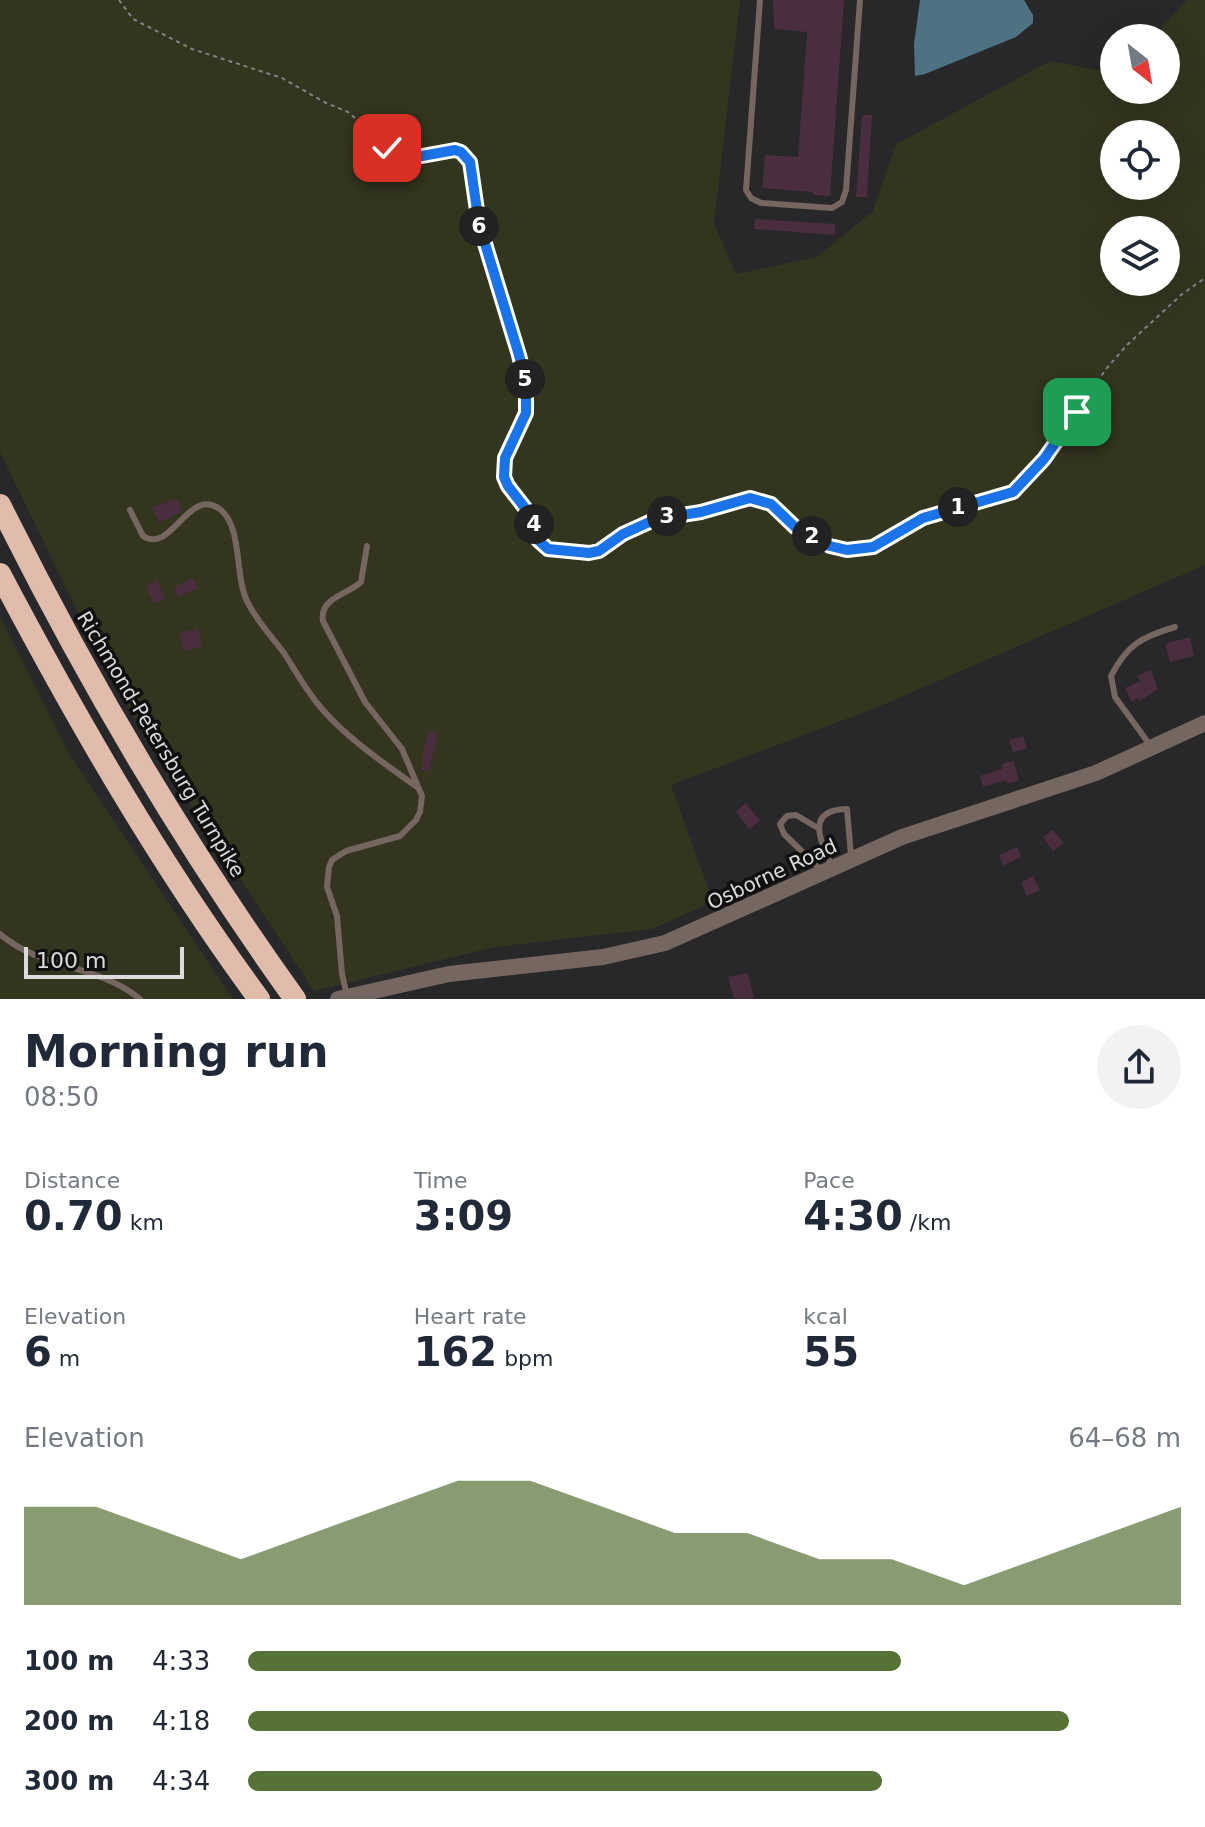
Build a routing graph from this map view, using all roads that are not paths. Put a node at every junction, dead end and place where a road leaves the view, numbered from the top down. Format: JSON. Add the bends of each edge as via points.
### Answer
{"nodes":[{"id":1,"x":760,"y":0,"type":"edge"},
{"id":2,"x":860,"y":0,"type":"edge"},
{"id":3,"x":0,"y":505,"type":"edge"},
{"id":4,"x":130,"y":510,"type":"dead end"},
{"id":5,"x":367,"y":546,"type":"dead end"},
{"id":6,"x":0,"y":574,"type":"edge"},
{"id":7,"x":1175,"y":627,"type":"dead end"},
{"id":8,"x":1205,"y":723,"type":"edge"},
{"id":9,"x":1152,"y":748,"type":"junction"},
{"id":10,"x":420,"y":789,"type":"junction"},
{"id":11,"x":818,"y":828,"type":"junction"},
{"id":12,"x":851,"y":860,"type":"junction"},
{"id":13,"x":828,"y":870,"type":"junction"},
{"id":14,"x":0,"y":934,"type":"edge"},
{"id":15,"x":293,"y":996,"type":"edge"},
{"id":16,"x":342,"y":998,"type":"edge"},
{"id":17,"x":140,"y":999,"type":"edge"},
{"id":18,"x":259,"y":999,"type":"edge"}],
"edges":[{"from":1,"to":2,"type":"lane","via":[[746,190],[761,203],[832,208],[842,202],[846,190]]},
{"from":3,"to":15,"type":"highway","name":"Richmond-Petersburg Turnpike","via":[[116,720],[214,881]]},
{"from":4,"to":10,"type":"lane","via":[[143,536],[152,540],[168,534],[201,506],[221,510],[231,527],[249,606],[310,695],[350,736]]},
{"from":5,"to":10,"type":"lane","via":[[361,582],[329,602],[323,621],[365,702],[402,749]]},
{"from":6,"to":18,"type":"highway","via":[[136,813]]},
{"from":7,"to":9,"type":"lane","via":[[1146,635],[1122,655],[1111,676],[1115,697]]},
{"from":8,"to":9,"type":"street","name":"Osborne Road"},
{"from":9,"to":12,"type":"street","name":"Osborne Road"},
{"from":10,"to":16,"type":"lane","via":[[420,812],[409,829],[392,840],[338,855],[329,867]]},
{"from":11,"to":12,"type":"lane","via":[[825,815],[847,809]]},
{"from":11,"to":13,"type":"lane"},
{"from":11,"to":13,"type":"lane","via":[[796,815],[780,824],[784,834]]},
{"from":12,"to":13,"type":"street","name":"Osborne Road"},
{"from":13,"to":16,"type":"street","name":"Osborne Road","via":[[665,943],[603,957],[449,974]]},
{"from":14,"to":17,"type":"lane","via":[[38,959],[76,967]]}]}
